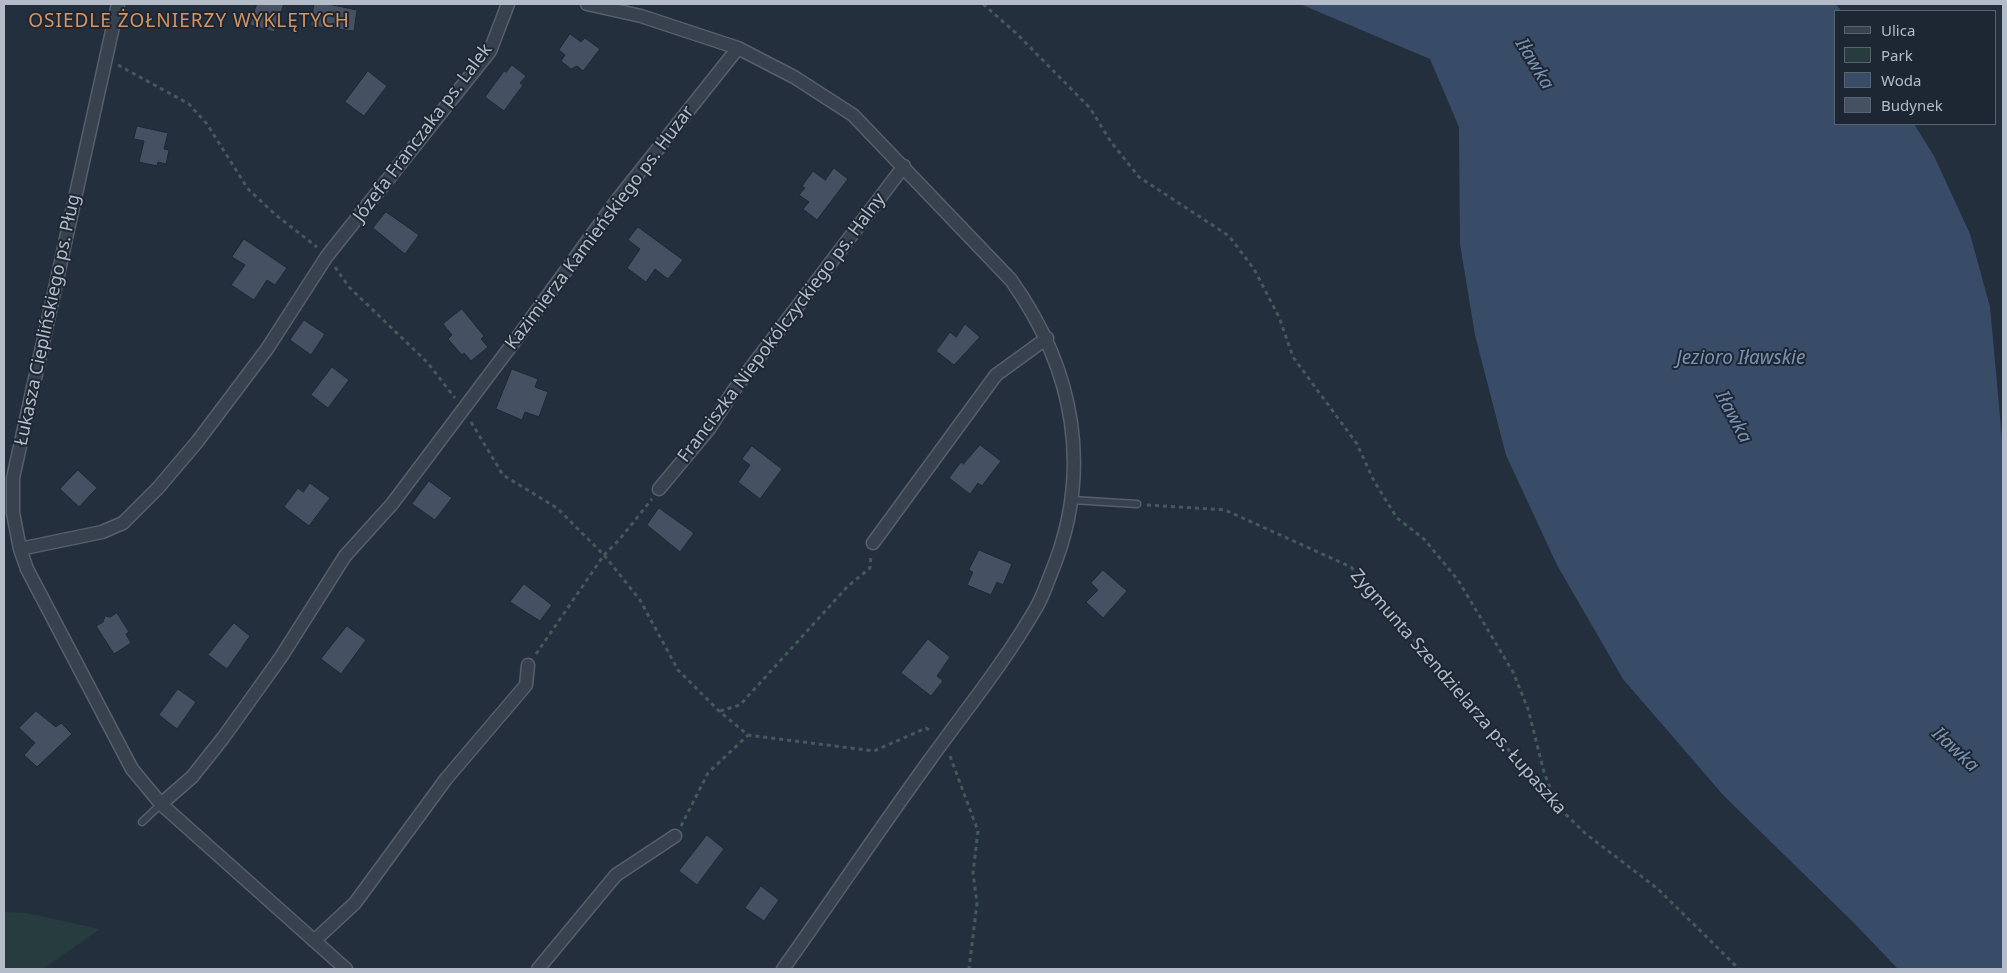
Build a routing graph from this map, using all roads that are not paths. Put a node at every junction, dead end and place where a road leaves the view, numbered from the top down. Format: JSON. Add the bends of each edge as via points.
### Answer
{"nodes":[{"id":1,"x":118,"y":4,"type":"edge"},
{"id":2,"x":508,"y":4,"type":"edge"},
{"id":3,"x":587,"y":4,"type":"edge"},
{"id":4,"x":738,"y":48,"type":"junction"},
{"id":5,"x":904,"y":166,"type":"junction"},
{"id":6,"x":1047,"y":338,"type":"junction"},
{"id":7,"x":659,"y":489,"type":"road end"},
{"id":8,"x":1072,"y":500,"type":"junction"},
{"id":9,"x":1137,"y":504,"type":"road end"},
{"id":10,"x":873,"y":543,"type":"road end"},
{"id":11,"x":20,"y":549,"type":"junction"},
{"id":12,"x":528,"y":665,"type":"road end"},
{"id":13,"x":161,"y":804,"type":"junction"},
{"id":14,"x":142,"y":822,"type":"dead end"},
{"id":15,"x":675,"y":836,"type":"road end"},
{"id":16,"x":314,"y":941,"type":"junction"},
{"id":17,"x":346,"y":969,"type":"edge"},
{"id":18,"x":538,"y":969,"type":"edge"},
{"id":19,"x":783,"y":969,"type":"edge"}],
"edges":[{"from":1,"to":11,"type":"street","name":"Łukasza Cieplińskiego ps. Pług","via":[[13,478],[13,513]]},
{"from":2,"to":11,"type":"street","name":"Józefa Franczaka ps. Lalek","via":[[490,51],[327,256],[267,349],[158,488],[123,523],[102,532]]},
{"from":3,"to":4,"type":"street","via":[[641,16]]},
{"from":4,"to":5,"type":"street","via":[[794,77],[853,115]]},
{"from":4,"to":13,"type":"street","name":"Kazimierza Kamieńskiego ps. Huzar","via":[[618,199],[392,504],[345,556],[281,657],[223,738],[192,776]]},
{"from":5,"to":6,"type":"street","via":[[1011,280],[1032,309]]},
{"from":5,"to":7,"type":"street","name":"Franciszka Niepokólczyckiego ps. Halny","via":[[734,390],[709,429]]},
{"from":6,"to":8,"type":"street","via":[[1064,384],[1072,429],[1075,471]]},
{"from":6,"to":10,"type":"street","via":[[996,375]]},
{"from":8,"to":9,"type":"lane"},
{"from":8,"to":19,"type":"street","via":[[1062,548],[1037,607],[1007,655]]},
{"from":11,"to":13,"type":"street","name":"Łukasza Cieplińskiego ps. Pług","via":[[39,593],[132,769]]},
{"from":12,"to":16,"type":"street","via":[[526,685],[446,779],[355,903]]},
{"from":13,"to":14,"type":"lane"},
{"from":13,"to":16,"type":"street","name":"Łukasza Cieplińskiego ps. Pług"},
{"from":15,"to":18,"type":"street","via":[[616,875]]},
{"from":16,"to":17,"type":"street","name":"Łukasza Cieplińskiego ps. Pług"}]}
